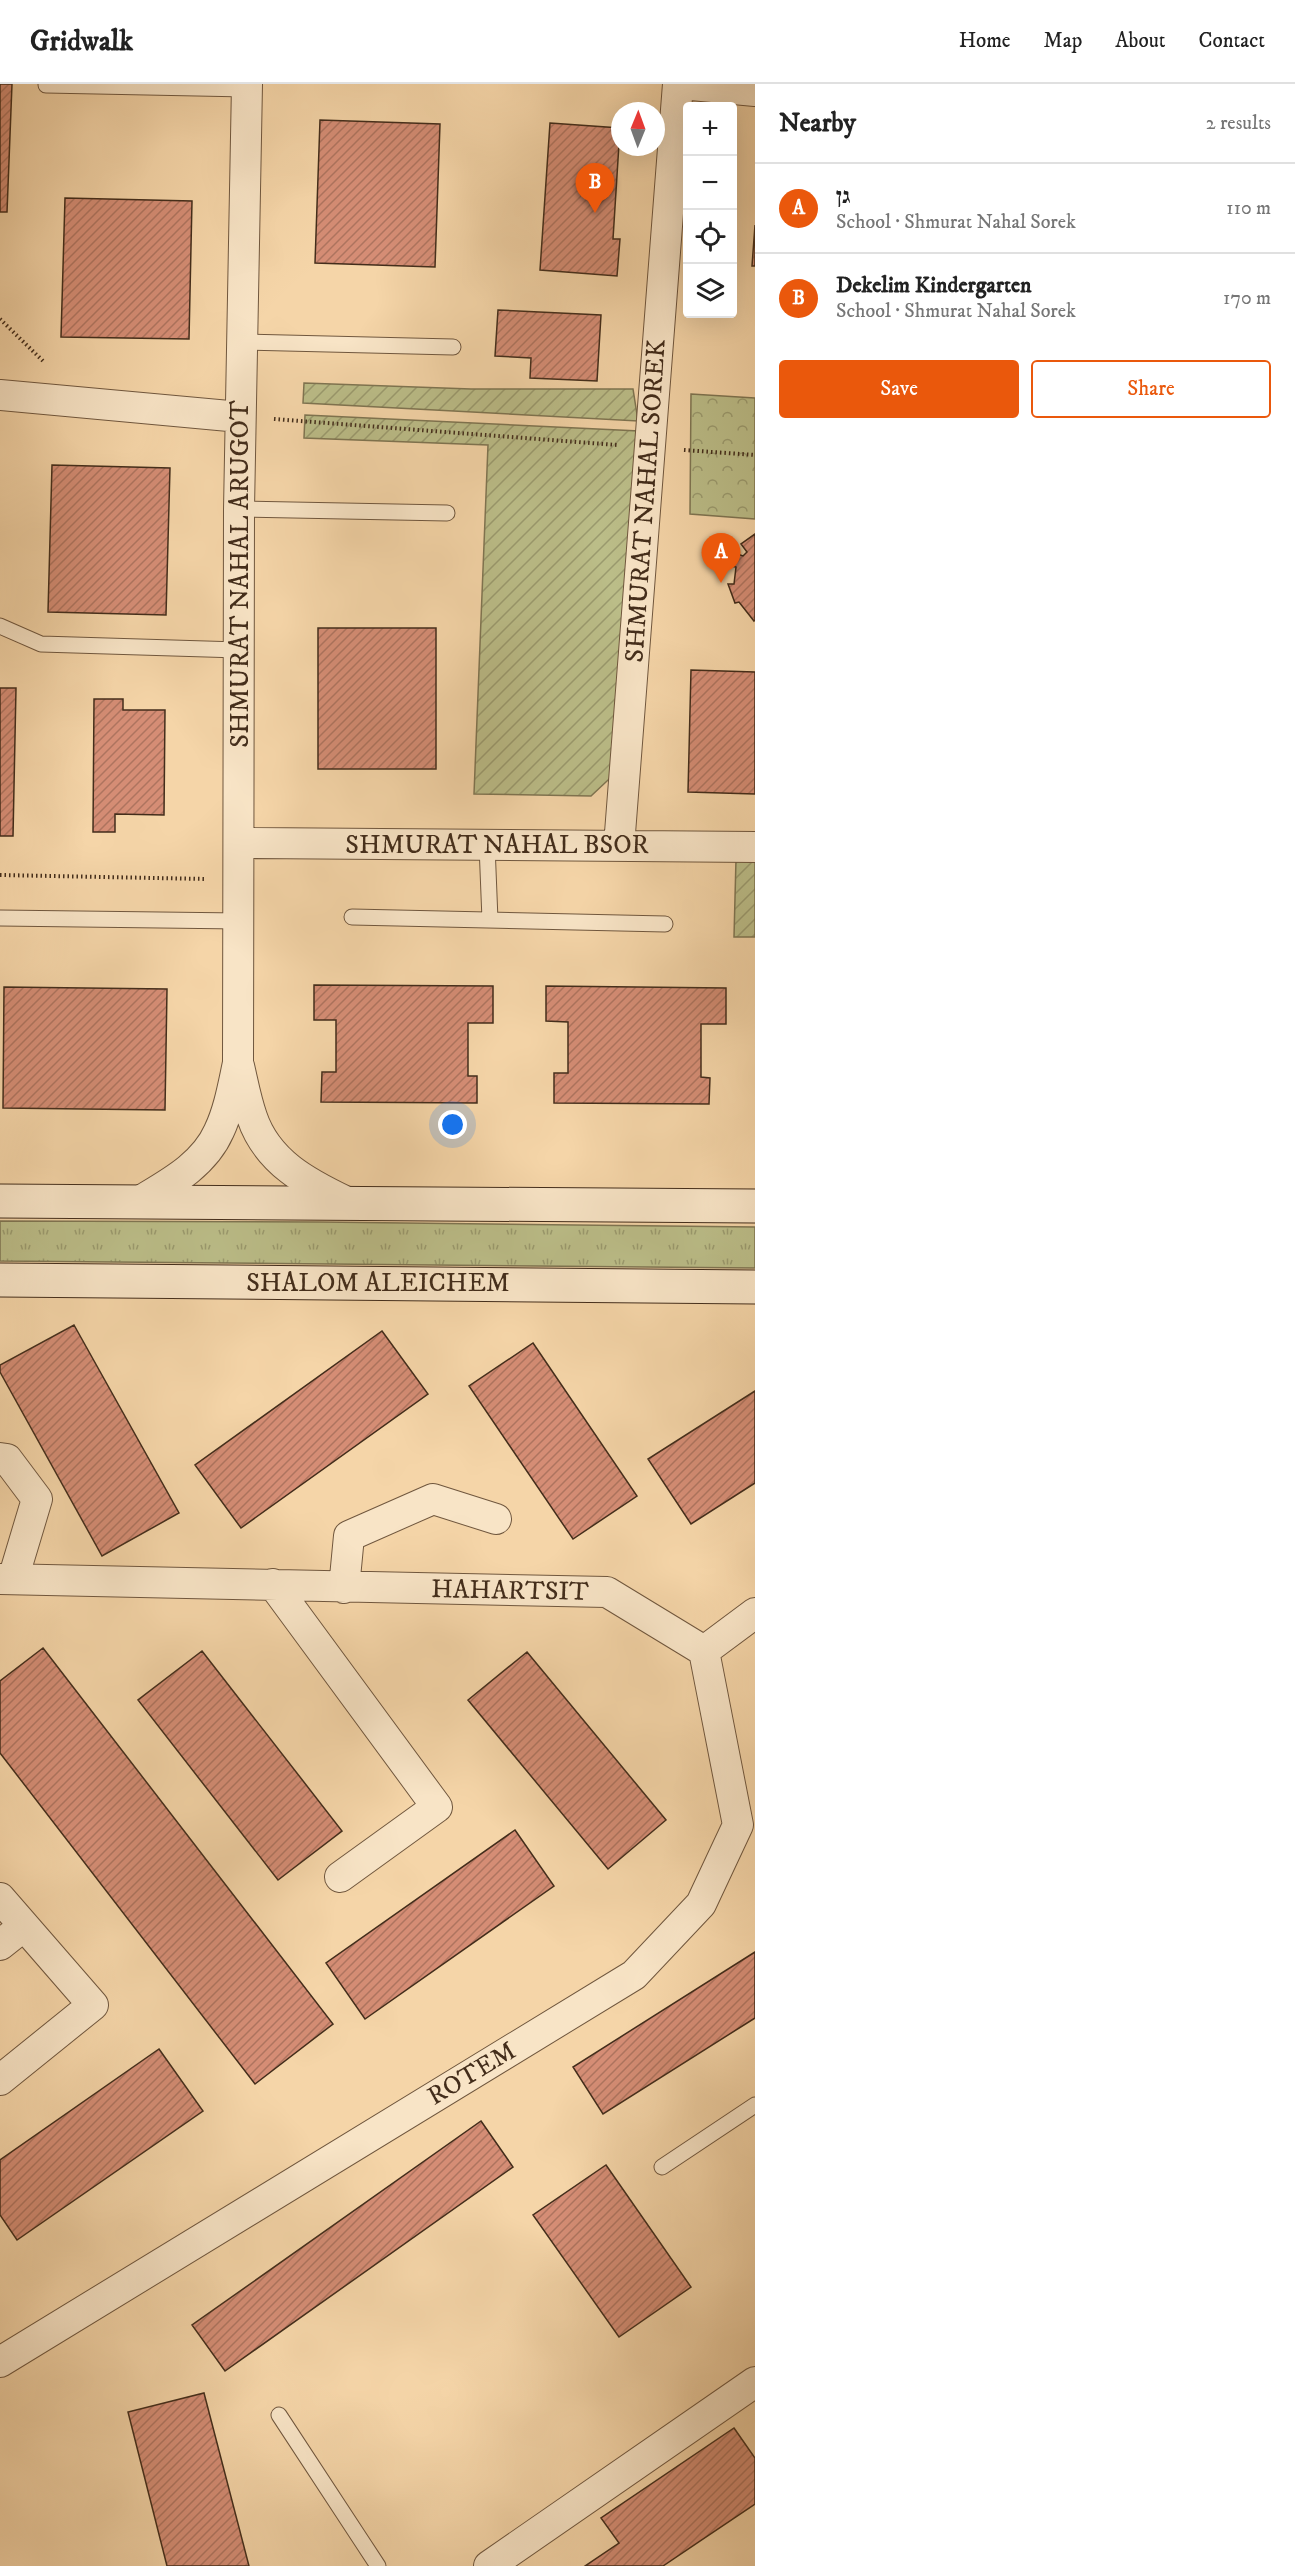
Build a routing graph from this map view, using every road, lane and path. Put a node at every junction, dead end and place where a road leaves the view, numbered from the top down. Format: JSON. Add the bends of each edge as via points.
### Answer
{"nodes":[{"id":1,"x":680,"y":84,"type":"edge"},
{"id":2,"x":46,"y":85,"type":"edge"},
{"id":3,"x":247,"y":86,"type":"edge"},
{"id":4,"x":755,"y":91,"type":"edge"},
{"id":5,"x":0,"y":319,"type":"edge"},
{"id":6,"x":242,"y":342,"type":"junction"},
{"id":7,"x":453,"y":347,"type":"dead end"},
{"id":8,"x":44,"y":361,"type":"dead end"},
{"id":9,"x":4,"y":392,"type":"edge"},
{"id":10,"x":240,"y":417,"type":"junction"},
{"id":11,"x":650,"y":447,"type":"junction"},
{"id":12,"x":755,"y":455,"type":"edge"},
{"id":13,"x":239,"y":509,"type":"junction"},
{"id":14,"x":447,"y":513,"type":"dead end"},
{"id":15,"x":0,"y":626,"type":"edge"},
{"id":16,"x":239,"y":650,"type":"junction"},
{"id":17,"x":240,"y":843,"type":"junction"},
{"id":18,"x":487,"y":845,"type":"junction"},
{"id":19,"x":619,"y":846,"type":"junction"},
{"id":20,"x":755,"y":847,"type":"edge"},
{"id":21,"x":0,"y":875,"type":"edge"},
{"id":22,"x":240,"y":879,"type":"junction"},
{"id":23,"x":352,"y":917,"type":"dead end"},
{"id":24,"x":0,"y":918,"type":"edge"},
{"id":25,"x":490,"y":920,"type":"junction"},
{"id":26,"x":240,"y":921,"type":"junction"},
{"id":27,"x":665,"y":924,"type":"dead end"},
{"id":28,"x":238,"y":1063,"type":"junction"},
{"id":29,"x":0,"y":1202,"type":"edge"},
{"id":30,"x":140,"y":1202,"type":"junction"},
{"id":31,"x":347,"y":1202,"type":"junction"},
{"id":32,"x":755,"y":1206,"type":"edge"},
{"id":33,"x":0,"y":1280,"type":"edge"},
{"id":34,"x":755,"y":1287,"type":"edge"},
{"id":35,"x":0,"y":1458,"type":"edge"},
{"id":36,"x":496,"y":1519,"type":"dead end"},
{"id":37,"x":6,"y":1579,"type":"edge"},
{"id":38,"x":273,"y":1584,"type":"junction"},
{"id":39,"x":344,"y":1588,"type":"junction"},
{"id":40,"x":755,"y":1612,"type":"edge"},
{"id":41,"x":704,"y":1651,"type":"junction"},
{"id":42,"x":340,"y":1877,"type":"dead end"},
{"id":43,"x":0,"y":1898,"type":"edge"},
{"id":44,"x":24,"y":1926,"type":"junction"},
{"id":45,"x":0,"y":1944,"type":"edge"},
{"id":46,"x":0,"y":2080,"type":"edge"},
{"id":47,"x":755,"y":2104,"type":"edge"},
{"id":48,"x":662,"y":2167,"type":"dead end"},
{"id":49,"x":0,"y":2362,"type":"edge"},
{"id":50,"x":755,"y":2382,"type":"edge"},
{"id":51,"x":279,"y":2415,"type":"dead end"},
{"id":52,"x":378,"y":2566,"type":"edge"},
{"id":53,"x":489,"y":2566,"type":"edge"}],
"edges":[{"from":1,"to":4,"type":"street"},
{"from":1,"to":11,"type":"street","name":"SHMURAT NAHAL SOREK"},
{"from":2,"to":3,"type":"lane"},
{"from":3,"to":6,"type":"street","name":"SHMURAT NAHAL ARUGOT"},
{"from":5,"to":8,"type":"path"},
{"from":6,"to":7,"type":"lane"},
{"from":6,"to":10,"type":"street","name":"SHMURAT NAHAL ARUGOT"},
{"from":9,"to":10,"type":"street"},
{"from":10,"to":11,"type":"path"},
{"from":10,"to":13,"type":"street","name":"SHMURAT NAHAL ARUGOT"},
{"from":11,"to":12,"type":"path"},
{"from":11,"to":19,"type":"street","name":"SHMURAT NAHAL SOREK"},
{"from":13,"to":14,"type":"lane"},
{"from":13,"to":16,"type":"street","name":"SHMURAT NAHAL ARUGOT"},
{"from":15,"to":16,"type":"lane","via":[[41,644]]},
{"from":16,"to":17,"type":"street","name":"SHMURAT NAHAL ARUGOT"},
{"from":17,"to":18,"type":"street","name":"SHMURAT NAHAL BSOR"},
{"from":17,"to":22,"type":"street","name":"SHMURAT NAHAL ARUGOT"},
{"from":18,"to":19,"type":"street","name":"SHMURAT NAHAL BSOR"},
{"from":18,"to":25,"type":"lane"},
{"from":19,"to":20,"type":"street","name":"SHMURAT NAHAL BSOR"},
{"from":21,"to":22,"type":"path"},
{"from":22,"to":26,"type":"street","name":"SHMURAT NAHAL ARUGOT"},
{"from":23,"to":25,"type":"lane"},
{"from":24,"to":26,"type":"lane"},
{"from":25,"to":27,"type":"lane"},
{"from":26,"to":28,"type":"street","name":"SHMURAT NAHAL ARUGOT"},
{"from":28,"to":30,"type":"street","name":"SHMURAT NAHAL ARUGOT","via":[[219,1132],[205,1154],[182,1175]]},
{"from":28,"to":31,"type":"street","name":"SHMURAT NAHAL ARUGOT","via":[[252,1118],[264,1143],[307,1182]]},
{"from":29,"to":30,"type":"main road"},
{"from":30,"to":31,"type":"main road"},
{"from":31,"to":32,"type":"main road"},
{"from":33,"to":34,"type":"main road","name":"SHALOM ALEICHEM"},
{"from":35,"to":37,"type":"street","name":"HAHARTSIT","via":[[7,1459],[37,1499]]},
{"from":36,"to":39,"type":"street","via":[[433,1499],[349,1536]]},
{"from":37,"to":38,"type":"street","name":"HAHARTSIT"},
{"from":38,"to":39,"type":"street","name":"HAHARTSIT"},
{"from":38,"to":42,"type":"street","via":[[436,1807]]},
{"from":39,"to":41,"type":"street","name":"HAHARTSIT","via":[[607,1592]]},
{"from":40,"to":41,"type":"street"},
{"from":41,"to":49,"type":"street","name":"ROTEM","via":[[738,1825],[701,1904],[634,1975]]},
{"from":43,"to":44,"type":"street"},
{"from":44,"to":45,"type":"street"},
{"from":44,"to":46,"type":"street","via":[[93,2005]]},
{"from":47,"to":48,"type":"lane"},
{"from":50,"to":53,"type":"street"},
{"from":51,"to":52,"type":"lane"}]}
